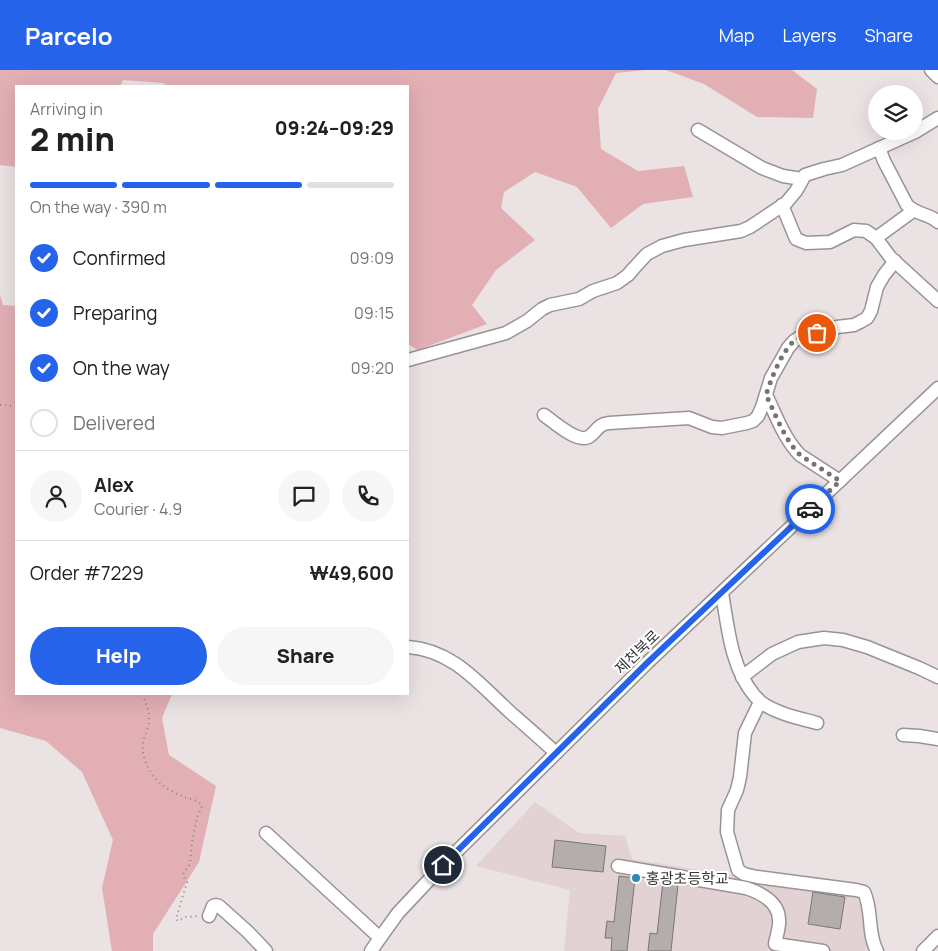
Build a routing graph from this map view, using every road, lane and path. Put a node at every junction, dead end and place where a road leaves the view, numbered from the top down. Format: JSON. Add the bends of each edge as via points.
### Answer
{"nodes":[{"id":1,"x":931,"y":70,"type":"edge"},
{"id":2,"x":938,"y":77,"type":"edge"},
{"id":3,"x":938,"y":118,"type":"edge"},
{"id":4,"x":698,"y":130,"type":"dead end"},
{"id":5,"x":879,"y":148,"type":"junction"},
{"id":6,"x":802,"y":179,"type":"junction"},
{"id":7,"x":782,"y":205,"type":"junction"},
{"id":8,"x":913,"y":211,"type":"junction"},
{"id":9,"x":938,"y":222,"type":"edge"},
{"id":10,"x":876,"y":238,"type":"junction"},
{"id":11,"x":895,"y":262,"type":"junction"},
{"id":12,"x":938,"y":301,"type":"edge"},
{"id":13,"x":409,"y":360,"type":"edge"},
{"id":14,"x":938,"y":388,"type":"edge"},
{"id":15,"x":766,"y":395,"type":"junction"},
{"id":16,"x":0,"y":405,"type":"edge"},
{"id":17,"x":15,"y":406,"type":"edge"},
{"id":18,"x":544,"y":416,"type":"dead end"},
{"id":19,"x":840,"y":481,"type":"junction"},
{"id":20,"x":722,"y":593,"type":"junction"},
{"id":21,"x":409,"y":647,"type":"edge"},
{"id":22,"x":742,"y":677,"type":"junction"},
{"id":23,"x":938,"y":677,"type":"edge"},
{"id":24,"x":143,"y":695,"type":"edge"},
{"id":25,"x":760,"y":702,"type":"junction"},
{"id":26,"x":817,"y":723,"type":"dead end"},
{"id":27,"x":904,"y":735,"type":"dead end"},
{"id":28,"x":938,"y":739,"type":"edge"},
{"id":29,"x":556,"y":753,"type":"junction"},
{"id":30,"x":266,"y":833,"type":"dead end"},
{"id":31,"x":618,"y":866,"type":"dead end"},
{"id":32,"x":209,"y":916,"type":"joint"},
{"id":33,"x":938,"y":936,"type":"edge"},
{"id":34,"x":380,"y":938,"type":"junction"},
{"id":35,"x":774,"y":948,"type":"edge"},
{"id":36,"x":266,"y":951,"type":"edge"},
{"id":37,"x":371,"y":951,"type":"edge"},
{"id":38,"x":823,"y":951,"type":"edge"},
{"id":39,"x":877,"y":951,"type":"edge"},
{"id":40,"x":923,"y":951,"type":"edge"}],
"edges":[{"from":1,"to":2,"type":"street"},
{"from":3,"to":5,"type":"street"},
{"from":4,"to":6,"type":"street","via":[[768,170]]},
{"from":5,"to":6,"type":"street","via":[[842,165],[805,175]]},
{"from":5,"to":8,"type":"street"},
{"from":6,"to":7,"type":"street","via":[[796,191]]},
{"from":7,"to":10,"type":"street","via":[[796,239],[806,243],[830,242],[854,230],[866,231]]},
{"from":7,"to":13,"type":"street","via":[[741,231],[662,246],[647,254],[628,276],[617,283],[579,299],[550,305],[506,333]]},
{"from":8,"to":9,"type":"street"},
{"from":8,"to":10,"type":"street"},
{"from":10,"to":11,"type":"street"},
{"from":11,"to":12,"type":"street"},
{"from":11,"to":15,"type":"street","via":[[877,287],[867,318],[854,325],[794,341]]},
{"from":14,"to":19,"type":"street","name":"제천북로"},
{"from":15,"to":18,"type":"street","via":[[753,421],[722,428],[689,418],[609,423],[602,424],[592,436],[580,439]]},
{"from":15,"to":19,"type":"street","via":[[795,450]]},
{"from":16,"to":17,"type":"path"},
{"from":19,"to":20,"type":"street","name":"제천북로"},
{"from":20,"to":22,"type":"street","via":[[731,646]]},
{"from":20,"to":29,"type":"street","name":"제천북로"},
{"from":21,"to":29,"type":"street","via":[[438,654],[473,676]]},
{"from":22,"to":23,"type":"street","via":[[772,654],[798,642],[824,638],[867,647]]},
{"from":22,"to":25,"type":"street"},
{"from":24,"to":32,"type":"path","via":[[149,714],[142,746],[154,778],[202,806],[196,817],[190,864],[184,874],[187,882],[176,919]]},
{"from":25,"to":26,"type":"street"},
{"from":25,"to":39,"type":"street","via":[[745,733],[737,790],[728,810],[727,832],[738,870],[756,877],[864,892]]},
{"from":27,"to":28,"type":"street"},
{"from":29,"to":34,"type":"street","name":"제천북로","via":[[443,865],[398,913]]},
{"from":30,"to":34,"type":"street"},
{"from":31,"to":35,"type":"street","via":[[758,892],[773,903],[778,912],[780,920]]},
{"from":32,"to":36,"type":"street","via":[[213,906],[219,906]]},
{"from":33,"to":40,"type":"street"},
{"from":34,"to":37,"type":"street","name":"제천북로"},
{"from":35,"to":38,"type":"street"}]}
